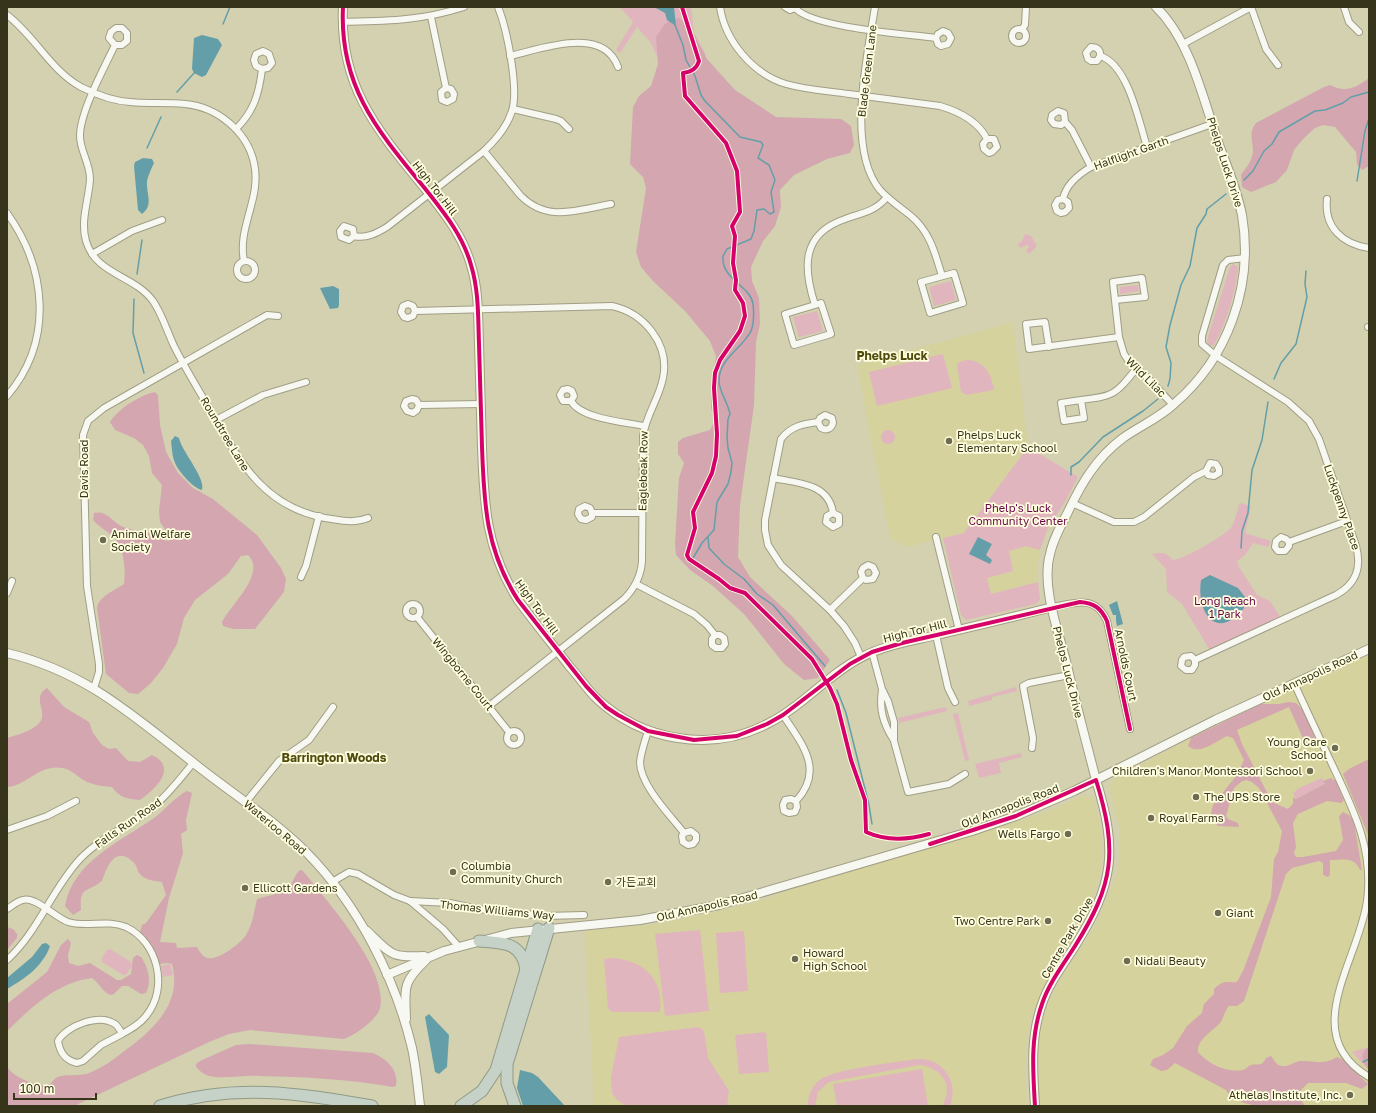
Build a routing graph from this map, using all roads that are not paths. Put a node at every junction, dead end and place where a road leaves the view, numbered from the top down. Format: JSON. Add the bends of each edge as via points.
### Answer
{"nodes":[{"id":1,"x":343,"y":7,"type":"edge"},
{"id":2,"x":464,"y":7,"type":"edge"},
{"id":3,"x":498,"y":7,"type":"edge"},
{"id":4,"x":720,"y":7,"type":"edge"},
{"id":5,"x":785,"y":7,"type":"edge"},
{"id":6,"x":875,"y":7,"type":"edge"},
{"id":7,"x":1026,"y":7,"type":"edge"},
{"id":8,"x":1156,"y":7,"type":"edge"},
{"id":9,"x":1251,"y":7,"type":"edge"},
{"id":10,"x":1344,"y":7,"type":"edge"},
{"id":11,"x":796,"y":8,"type":"edge"},
{"id":12,"x":7,"y":15,"type":"edge"},
{"id":13,"x":431,"y":17,"type":"junction"},
{"id":14,"x":342,"y":22,"type":"junction"},
{"id":15,"x":871,"y":29,"type":"junction"},
{"id":16,"x":1022,"y":29,"type":"dead end"},
{"id":17,"x":1359,"y":32,"type":"dead end"},
{"id":18,"x":936,"y":38,"type":"dead end"},
{"id":19,"x":1183,"y":44,"type":"junction"},
{"id":20,"x":115,"y":45,"type":"dead end"},
{"id":21,"x":510,"y":56,"type":"junction"},
{"id":22,"x":1100,"y":56,"type":"dead end"},
{"id":23,"x":1278,"y":65,"type":"dead end"},
{"id":24,"x":618,"y":67,"type":"dead end"},
{"id":25,"x":262,"y":69,"type":"dead end"},
{"id":26,"x":446,"y":88,"type":"dead end"},
{"id":27,"x":93,"y":93,"type":"junction"},
{"id":28,"x":863,"y":96,"type":"junction"},
{"id":29,"x":513,"y":109,"type":"junction"},
{"id":30,"x":1065,"y":122,"type":"dead end"},
{"id":31,"x":1212,"y":124,"type":"junction"},
{"id":32,"x":236,"y":129,"type":"junction"},
{"id":33,"x":569,"y":129,"type":"dead end"},
{"id":34,"x":987,"y":139,"type":"dead end"},
{"id":35,"x":1147,"y":147,"type":"junction"},
{"id":36,"x":484,"y":151,"type":"junction"},
{"id":37,"x":1091,"y":167,"type":"junction"},
{"id":38,"x":429,"y":195,"type":"junction"},
{"id":39,"x":887,"y":197,"type":"junction"},
{"id":40,"x":1063,"y":199,"type":"dead end"},
{"id":41,"x":1327,"y":199,"type":"dead end"},
{"id":42,"x":611,"y":204,"type":"dead end"},
{"id":43,"x":7,"y":213,"type":"edge"},
{"id":44,"x":162,"y":220,"type":"dead end"},
{"id":45,"x":354,"y":236,"type":"dead end"},
{"id":46,"x":1369,"y":248,"type":"edge"},
{"id":47,"x":92,"y":254,"type":"junction"},
{"id":48,"x":1245,"y":258,"type":"junction"},
{"id":49,"x":244,"y":261,"type":"dead end"},
{"id":50,"x":942,"y":276,"type":"junction"},
{"id":51,"x":1115,"y":300,"type":"junction"},
{"id":52,"x":815,"y":305,"type":"junction"},
{"id":53,"x":478,"y":309,"type":"junction"},
{"id":54,"x":415,"y":311,"type":"dead end"},
{"id":55,"x":278,"y":316,"type":"dead end"},
{"id":56,"x":1119,"y":337,"type":"junction"},
{"id":57,"x":1049,"y":347,"type":"junction"},
{"id":58,"x":1216,"y":356,"type":"junction"},
{"id":59,"x":182,"y":362,"type":"junction"},
{"id":60,"x":1136,"y":368,"type":"junction"},
{"id":61,"x":306,"y":382,"type":"dead end"},
{"id":62,"x":7,"y":396,"type":"edge"},
{"id":63,"x":1081,"y":400,"type":"junction"},
{"id":64,"x":571,"y":401,"type":"dead end"},
{"id":65,"x":481,"y":404,"type":"junction"},
{"id":66,"x":419,"y":405,"type":"dead end"},
{"id":67,"x":1173,"y":405,"type":"junction"},
{"id":68,"x":216,"y":420,"type":"junction"},
{"id":69,"x":818,"y":422,"type":"dead end"},
{"id":70,"x":644,"y":426,"type":"junction"},
{"id":71,"x":1206,"y":471,"type":"dead end"},
{"id":72,"x":773,"y":478,"type":"junction"},
{"id":73,"x":1072,"y":502,"type":"junction"},
{"id":74,"x":592,"y":513,"type":"dead end"},
{"id":75,"x":642,"y":513,"type":"junction"},
{"id":76,"x":833,"y":513,"type":"dead end"},
{"id":77,"x":319,"y":516,"type":"junction"},
{"id":78,"x":368,"y":518,"type":"dead end"},
{"id":79,"x":1347,"y":522,"type":"junction"},
{"id":80,"x":936,"y":537,"type":"dead end"},
{"id":81,"x":1289,"y":542,"type":"dead end"},
{"id":82,"x":300,"y":577,"type":"dead end"},
{"id":83,"x":863,"y":578,"type":"dead end"},
{"id":84,"x":12,"y":580,"type":"dead end"},
{"id":85,"x":636,"y":584,"type":"junction"},
{"id":86,"x":7,"y":594,"type":"edge"},
{"id":87,"x":1052,"y":608,"type":"junction"},
{"id":88,"x":830,"y":610,"type":"junction"},
{"id":89,"x":418,"y":617,"type":"dead end"},
{"id":90,"x":959,"y":630,"type":"junction"},
{"id":91,"x":715,"y":636,"type":"dead end"},
{"id":92,"x":936,"y":636,"type":"junction"},
{"id":93,"x":1369,"y":649,"type":"edge"},
{"id":94,"x":558,"y":652,"type":"junction"},
{"id":95,"x":872,"y":652,"type":"junction"},
{"id":96,"x":7,"y":653,"type":"edge"},
{"id":97,"x":861,"y":657,"type":"junction"},
{"id":98,"x":1195,"y":660,"type":"dead end"},
{"id":99,"x":1069,"y":675,"type":"junction"},
{"id":100,"x":1294,"y":683,"type":"junction"},
{"id":101,"x":94,"y":688,"type":"junction"},
{"id":102,"x":882,"y":689,"type":"junction"},
{"id":103,"x":955,"y":702,"type":"dead end"},
{"id":104,"x":489,"y":706,"type":"junction"},
{"id":105,"x":333,"y":707,"type":"dead end"},
{"id":106,"x":783,"y":715,"type":"junction"},
{"id":107,"x":1130,"y":729,"type":"dead end"},
{"id":108,"x":648,"y":731,"type":"junction"},
{"id":109,"x":509,"y":732,"type":"dead end"},
{"id":110,"x":894,"y":741,"type":"junction"},
{"id":111,"x":1032,"y":748,"type":"dead end"},
{"id":112,"x":193,"y":763,"type":"junction"},
{"id":113,"x":965,"y":774,"type":"dead end"},
{"id":114,"x":1096,"y":780,"type":"junction"},
{"id":115,"x":76,"y":801,"type":"dead end"},
{"id":116,"x":796,"y":801,"type":"dead end"},
{"id":117,"x":246,"y":802,"type":"junction"},
{"id":118,"x":7,"y":830,"type":"edge"},
{"id":119,"x":684,"y":833,"type":"dead end"},
{"id":120,"x":332,"y":882,"type":"junction"},
{"id":121,"x":410,"y":901,"type":"junction"},
{"id":122,"x":7,"y":909,"type":"edge"},
{"id":123,"x":45,"y":909,"type":"junction"},
{"id":124,"x":584,"y":914,"type":"dead end"},
{"id":125,"x":360,"y":924,"type":"junction"},
{"id":126,"x":544,"y":929,"type":"junction"},
{"id":127,"x":479,"y":941,"type":"junction"},
{"id":128,"x":459,"y":947,"type":"junction"},
{"id":129,"x":431,"y":956,"type":"junction"},
{"id":130,"x":7,"y":960,"type":"edge"},
{"id":131,"x":526,"y":969,"type":"junction"},
{"id":132,"x":387,"y":974,"type":"junction"},
{"id":133,"x":407,"y":1030,"type":"junction"},
{"id":134,"x":122,"y":1034,"type":"junction"},
{"id":135,"x":1369,"y":1077,"type":"edge"},
{"id":136,"x":160,"y":1106,"type":"edge"},
{"id":137,"x":372,"y":1106,"type":"edge"},
{"id":138,"x":420,"y":1106,"type":"edge"},
{"id":139,"x":461,"y":1106,"type":"edge"},
{"id":140,"x":515,"y":1106,"type":"edge"},
{"id":141,"x":1035,"y":1106,"type":"edge"}],
"edges":[{"from":1,"to":14,"type":"street","name":"High Tor Hill"},
{"from":2,"to":13,"type":"street"},
{"from":3,"to":21,"type":"street"},
{"from":4,"to":28,"type":"street","via":[[736,45],[748,60],[769,76],[796,86]]},
{"from":5,"to":11,"type":"street","via":[[790,10]]},
{"from":6,"to":15,"type":"street","name":"Blade Green Lane"},
{"from":7,"to":16,"type":"street","via":[[1025,25]]},
{"from":8,"to":19,"type":"street","name":"Phelps Luck Drive","via":[[1176,31]]},
{"from":9,"to":19,"type":"street"},
{"from":9,"to":23,"type":"street","via":[[1266,49]]},
{"from":10,"to":17,"type":"street","via":[[1349,22]]},
{"from":11,"to":15,"type":"street","via":[[803,15],[815,19]]},
{"from":12,"to":27,"type":"street","via":[[68,78]]},
{"from":13,"to":14,"type":"street","via":[[416,20]]},
{"from":13,"to":26,"type":"street"},
{"from":14,"to":38,"type":"street","name":"High Tor Hill","via":[[347,59],[365,108],[380,132]]},
{"from":15,"to":18,"type":"street"},
{"from":15,"to":28,"type":"street","name":"Blade Green Lane"},
{"from":19,"to":31,"type":"street","name":"Phelps Luck Drive"},
{"from":20,"to":27,"type":"street"},
{"from":21,"to":24,"type":"street","via":[[569,43],[588,42],[609,52]]},
{"from":21,"to":29,"type":"street"},
{"from":22,"to":35,"type":"street","via":[[1112,62],[1124,81]]},
{"from":25,"to":32,"type":"street","via":[[254,107]]},
{"from":27,"to":32,"type":"street","via":[[131,102],[195,105],[212,112]]},
{"from":27,"to":47,"type":"street","via":[[83,119],[80,136],[89,170],[84,234]]},
{"from":28,"to":34,"type":"street","via":[[951,109],[981,129]]},
{"from":28,"to":39,"type":"street","name":"Blade Green Lane","via":[[861,124],[865,156],[872,177]]},
{"from":29,"to":33,"type":"street","via":[[556,119]]},
{"from":29,"to":36,"type":"street","via":[[501,133]]},
{"from":30,"to":37,"type":"street","via":[[1072,130]]},
{"from":31,"to":35,"type":"street","name":"Halflight Garth"},
{"from":31,"to":48,"type":"street","name":"Phelps Luck Drive","via":[[1240,208]]},
{"from":32,"to":49,"type":"street","via":[[252,155],[256,181],[254,198],[242,235]]},
{"from":35,"to":37,"type":"street","name":"Halflight Garth"},
{"from":36,"to":38,"type":"street"},
{"from":36,"to":42,"type":"street","via":[[523,198],[541,210],[561,213]]},
{"from":37,"to":40,"type":"street","name":"Halflight Garth","via":[[1072,183]]},
{"from":38,"to":45,"type":"street","via":[[379,232]]},
{"from":38,"to":53,"type":"street","name":"High Tor Hill","via":[[454,227],[467,252]]},
{"from":39,"to":50,"type":"street","name":"Blade Green Lane","via":[[915,220],[928,235]]},
{"from":39,"to":52,"type":"street","via":[[882,204],[869,212],[832,225],[814,242],[806,267]]},
{"from":41,"to":46,"type":"street","via":[[1327,216],[1334,230],[1347,241]]},
{"from":43,"to":62,"type":"street","via":[[20,233],[32,260],[38,278],[40,304],[37,333],[31,354]]},
{"from":44,"to":47,"type":"street","via":[[132,232]]},
{"from":47,"to":59,"type":"street","name":"Roundtree Lane","via":[[108,270],[149,296],[157,307]]},
{"from":48,"to":58,"type":"street","name":"Phelps Luck Drive","via":[[1242,289],[1232,325]]},
{"from":48,"to":58,"type":"street","name":"Luckpenny Place","via":[[1228,260],[1223,266],[1204,329],[1202,344]]},
{"from":50,"to":50,"type":"street","via":[[954,273],[963,304],[930,313],[921,282]]},
{"from":51,"to":51,"type":"street","name":"Wild Lilac","via":[[1113,282],[1142,278],[1145,296]]},
{"from":51,"to":56,"type":"street","name":"Wild Lilac"},
{"from":52,"to":52,"type":"street","via":[[822,303],[831,334],[794,345],[785,314]]},
{"from":53,"to":54,"type":"street","name":"Eaglebeak Row"},
{"from":53,"to":65,"type":"street","name":"High Tor Hill"},
{"from":53,"to":70,"type":"street","name":"Eaglebeak Row","via":[[602,305],[627,310],[641,319],[658,340],[664,368],[663,379]]},
{"from":55,"to":59,"type":"street","name":"Davis Road","via":[[267,315]]},
{"from":56,"to":57,"type":"street"},
{"from":56,"to":60,"type":"street","name":"Wild Lilac","via":[[1124,354]]},
{"from":57,"to":57,"type":"street","via":[[1045,322],[1026,324],[1029,350]]},
{"from":58,"to":67,"type":"street","name":"Phelps Luck Drive","via":[[1196,383]]},
{"from":58,"to":79,"type":"street","name":"Luckpenny Place","via":[[1288,402],[1309,421],[1319,439]]},
{"from":59,"to":68,"type":"street","name":"Roundtree Lane"},
{"from":59,"to":101,"type":"street","name":"Davis Road","via":[[93,415],[85,428],[84,508],[87,586],[99,664]]},
{"from":60,"to":63,"type":"street","via":[[1114,394]]},
{"from":60,"to":67,"type":"street","name":"Wild Lilac"},
{"from":61,"to":68,"type":"street","via":[[263,395]]},
{"from":63,"to":63,"type":"street","via":[[1084,418],[1064,421],[1061,403]]},
{"from":64,"to":70,"type":"street","via":[[578,410],[589,414]]},
{"from":65,"to":66,"type":"street"},
{"from":65,"to":94,"type":"street","name":"High Tor Hill","via":[[485,512],[491,542],[510,588]]},
{"from":67,"to":73,"type":"street","name":"Phelps Luck Drive","via":[[1125,436],[1104,454],[1088,473]]},
{"from":68,"to":77,"type":"street","name":"Roundtree Lane","via":[[237,457],[262,487],[286,504]]},
{"from":69,"to":72,"type":"street","via":[[799,425],[784,434],[779,445]]},
{"from":70,"to":75,"type":"street","name":"Eaglebeak Row"},
{"from":71,"to":73,"type":"street","via":[[1194,476],[1144,517],[1134,522],[1114,522]]},
{"from":72,"to":76,"type":"street","via":[[821,490],[829,500]]},
{"from":72,"to":88,"type":"street","via":[[765,520],[768,545],[781,565]]},
{"from":73,"to":87,"type":"street","name":"Phelps Luck Drive","via":[[1048,560],[1047,576]]},
{"from":74,"to":75,"type":"street"},
{"from":75,"to":85,"type":"street","name":"Eaglebeak Row","via":[[642,568]]},
{"from":77,"to":78,"type":"street","name":"Roundtree Lane","via":[[350,522]]},
{"from":77,"to":82,"type":"street","via":[[306,566]]},
{"from":79,"to":81,"type":"street"},
{"from":79,"to":98,"type":"street","name":"Luckpenny Place","via":[[1358,554],[1358,569],[1344,590]]},
{"from":80,"to":90,"type":"street"},
{"from":83,"to":88,"type":"street"},
{"from":84,"to":86,"type":"street"},
{"from":85,"to":91,"type":"street","via":[[694,614]]},
{"from":85,"to":94,"type":"street","name":"Eaglebeak Row","via":[[624,599]]},
{"from":87,"to":90,"type":"street","name":"High Tor Hill"},
{"from":87,"to":99,"type":"street","name":"Phelps Luck Drive"},
{"from":87,"to":107,"type":"street","name":"Arnolds Court","via":[[1080,602],[1093,604],[1102,612],[1107,621]]},
{"from":88,"to":97,"type":"street","via":[[850,635]]},
{"from":89,"to":104,"type":"street","name":"Wingborne Court"},
{"from":90,"to":92,"type":"street","name":"High Tor Hill"},
{"from":92,"to":95,"type":"street","name":"High Tor Hill"},
{"from":92,"to":103,"type":"street","via":[[948,688]]},
{"from":93,"to":100,"type":"street","name":"Old Annapolis Road"},
{"from":94,"to":104,"type":"street","name":"Eaglebeak Row"},
{"from":94,"to":108,"type":"street","name":"High Tor Hill","via":[[601,702],[618,715]]},
{"from":95,"to":97,"type":"street","name":"High Tor Hill"},
{"from":95,"to":102,"type":"street"},
{"from":96,"to":101,"type":"street","name":"Waterloo Road","via":[[58,669]]},
{"from":97,"to":106,"type":"street","name":"High Tor Hill"},
{"from":99,"to":111,"type":"street","via":[[1023,686],[1033,738]]},
{"from":99,"to":114,"type":"street","name":"Phelps Luck Drive"},
{"from":100,"to":114,"type":"street","name":"Old Annapolis Road"},
{"from":100,"to":135,"type":"street","via":[[1360,827],[1366,853],[1368,886],[1364,915],[1337,997],[1334,1030],[1341,1049],[1350,1062]]},
{"from":101,"to":112,"type":"street","name":"Waterloo Road"},
{"from":102,"to":110,"type":"street","via":[[894,722]]},
{"from":102,"to":110,"type":"street","via":[[880,704],[883,718]]},
{"from":104,"to":109,"type":"street","name":"Wingborne Court"},
{"from":105,"to":117,"type":"street","via":[[309,740],[279,761]]},
{"from":106,"to":108,"type":"street","name":"High Tor Hill","via":[[752,731],[723,738],[694,740]]},
{"from":106,"to":116,"type":"street","via":[[806,751],[810,765],[805,789]]},
{"from":108,"to":119,"type":"street","via":[[641,755],[642,774]]},
{"from":110,"to":113,"type":"street","via":[[908,792],[948,784]]},
{"from":112,"to":117,"type":"street","name":"Waterloo Road"},
{"from":112,"to":123,"type":"street","name":"Falls Run Road","via":[[152,808],[88,851],[70,871]]},
{"from":114,"to":126,"type":"street","name":"Old Annapolis Road","via":[[1035,808],[992,824],[746,898],[685,913],[640,920]]},
{"from":114,"to":141,"type":"street","name":"Centre Park Drive","via":[[1105,808],[1110,838],[1106,882],[1093,916],[1046,993],[1038,1014],[1032,1058]]},
{"from":115,"to":118,"type":"street"},
{"from":117,"to":120,"type":"street","name":"Waterloo Road","via":[[297,844]]},
{"from":120,"to":121,"type":"street","via":[[346,873],[353,872]]},
{"from":120,"to":125,"type":"street","name":"Waterloo Road"},
{"from":121,"to":124,"type":"street","name":"Thomas Williams Way","via":[[450,903],[478,909],[545,916]]},
{"from":121,"to":128,"type":"street","via":[[443,929]]},
{"from":122,"to":123,"type":"street","via":[[31,900]]},
{"from":123,"to":130,"type":"street","name":"Falls Run Road"},
{"from":123,"to":134,"type":"street","via":[[72,923],[121,925],[138,935],[150,948],[158,973],[155,999],[144,1018]]},
{"from":125,"to":129,"type":"street","via":[[396,956]]},
{"from":125,"to":132,"type":"street","name":"Waterloo Road"},
{"from":126,"to":127,"type":"street","name":"Old Annapolis Road"},
{"from":126,"to":131,"type":"highway"},
{"from":126,"to":140,"type":"highway","via":[[507,1064],[507,1083]]},
{"from":127,"to":128,"type":"street","name":"Old Annapolis Road"},
{"from":127,"to":131,"type":"highway","via":[[508,944],[516,948],[525,961]]},
{"from":128,"to":129,"type":"street","name":"Old Annapolis Road"},
{"from":129,"to":132,"type":"street","name":"Old Annapolis Road"},
{"from":129,"to":133,"type":"street","via":[[407,982]]},
{"from":131,"to":139,"type":"highway","via":[[496,1070],[482,1091]]},
{"from":132,"to":133,"type":"street","name":"Waterloo Road"},
{"from":133,"to":138,"type":"street","name":"Waterloo Road"},
{"from":134,"to":134,"type":"street","via":[[114,1023],[102,1020],[74,1026],[58,1041],[59,1049],[64,1056],[77,1063],[101,1045]]},
{"from":136,"to":137,"type":"highway","via":[[206,1095],[258,1091],[293,1093]]}]}
